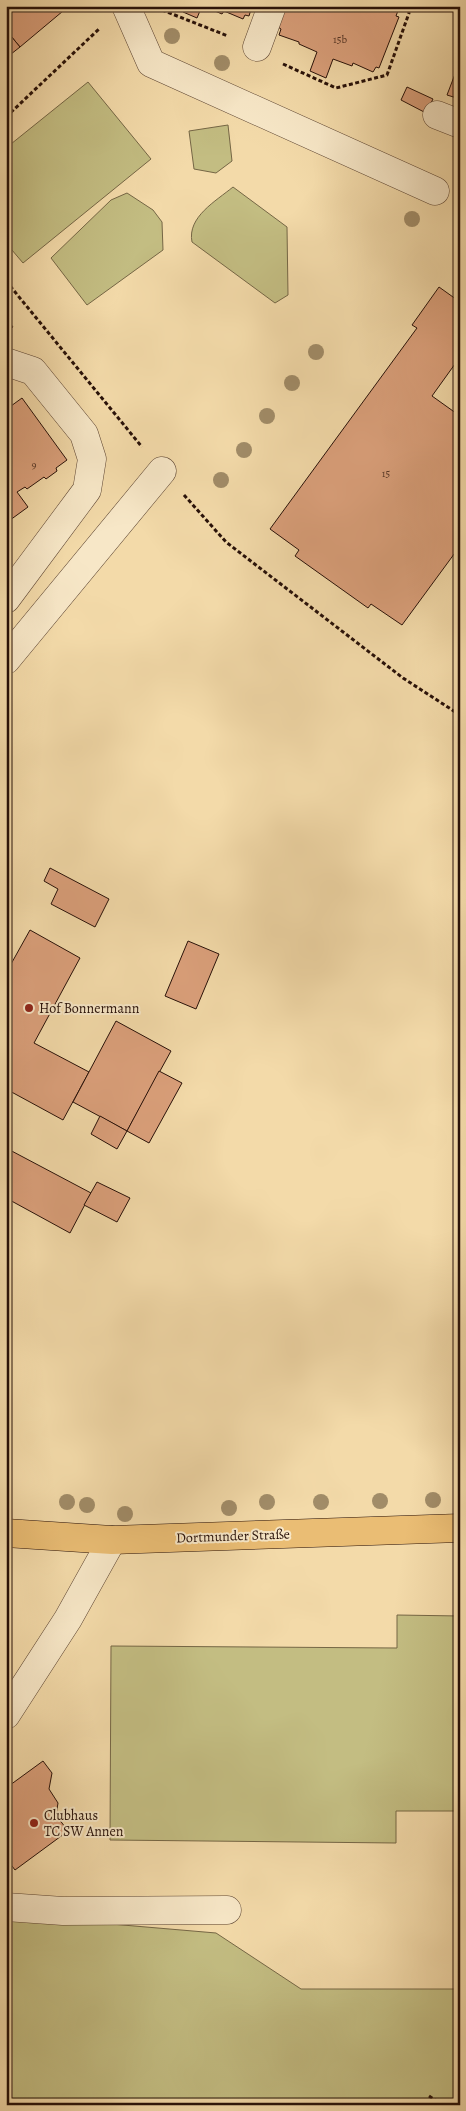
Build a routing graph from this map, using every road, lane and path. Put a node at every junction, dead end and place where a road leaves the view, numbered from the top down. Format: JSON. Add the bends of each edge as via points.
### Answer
{"nodes":[{"id":1,"x":126,"y":6,"type":"edge"},
{"id":2,"x":272,"y":6,"type":"edge"},
{"id":3,"x":256,"y":47,"type":"dead end"},
{"id":4,"x":6,"y":117,"type":"edge"},
{"id":5,"x":435,"y":191,"type":"dead end"},
{"id":6,"x":6,"y":282,"type":"edge"},
{"id":7,"x":6,"y":362,"type":"edge"},
{"id":8,"x":162,"y":471,"type":"junction"},
{"id":9,"x":6,"y":599,"type":"edge"},
{"id":10,"x":6,"y":660,"type":"edge"},
{"id":11,"x":460,"y":715,"type":"edge"},
{"id":12,"x":460,"y":1528,"type":"edge"},
{"id":13,"x":6,"y":1533,"type":"edge"},
{"id":14,"x":112,"y":1540,"type":"junction"},
{"id":15,"x":6,"y":1715,"type":"edge"},
{"id":16,"x":6,"y":1907,"type":"edge"},
{"id":17,"x":227,"y":1910,"type":"dead end"},
{"id":18,"x":429,"y":2096,"type":"dead end"},
{"id":19,"x":442,"y":2105,"type":"edge"}],
"edges":[{"from":1,"to":4,"type":"path"},
{"from":1,"to":5,"type":"lane","via":[[151,63]]},
{"from":2,"to":3,"type":"lane"},
{"from":6,"to":8,"type":"path"},
{"from":7,"to":9,"type":"lane","via":[[34,371],[84,434],[92,459],[87,490]]},
{"from":8,"to":10,"type":"lane"},
{"from":8,"to":11,"type":"path","via":[[226,542],[403,678]]},
{"from":12,"to":14,"type":"main road","name":"Dortmunder Straße"},
{"from":13,"to":14,"type":"main road","name":"Dortmunder Straße"},
{"from":14,"to":15,"type":"lane","via":[[68,1619]]},
{"from":16,"to":17,"type":"lane","via":[[63,1911]]},
{"from":18,"to":19,"type":"path"}]}
